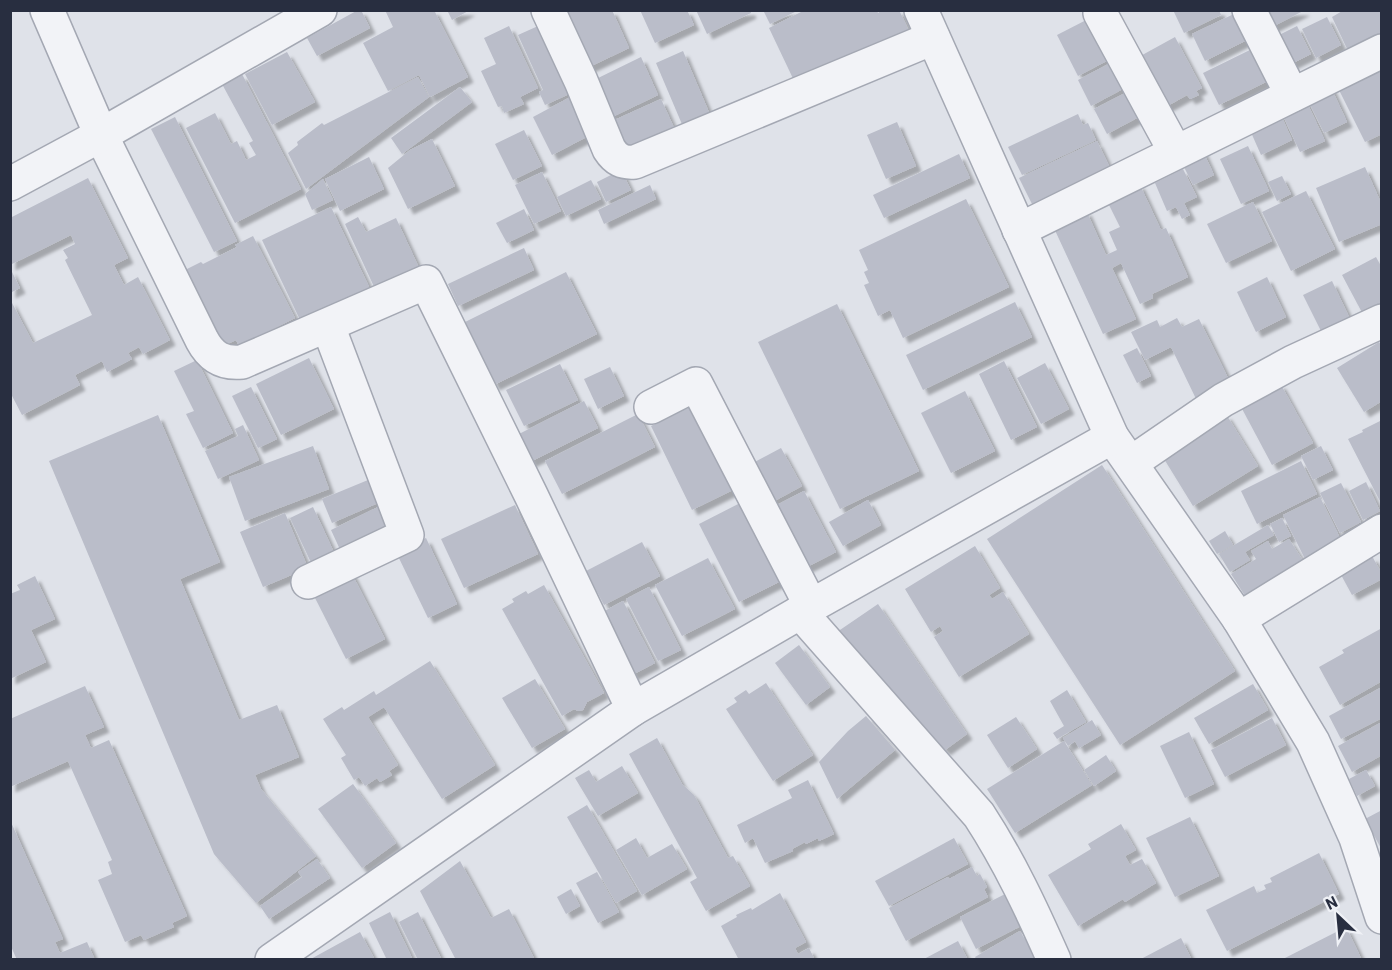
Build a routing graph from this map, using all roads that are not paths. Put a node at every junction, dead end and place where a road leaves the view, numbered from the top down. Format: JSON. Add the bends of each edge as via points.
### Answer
{"nodes":[{"id":1,"x":47,"y":10,"type":"edge"},
{"id":2,"x":320,"y":10,"type":"edge"},
{"id":3,"x":548,"y":10,"type":"edge"},
{"id":4,"x":1249,"y":10,"type":"edge"},
{"id":5,"x":1100,"y":13,"type":"dead end"},
{"id":6,"x":927,"y":24,"type":"edge"},
{"id":7,"x":1382,"y":51,"type":"edge"},
{"id":8,"x":1292,"y":95,"type":"junction"},
{"id":9,"x":100,"y":135,"type":"junction"},
{"id":10,"x":1175,"y":151,"type":"junction"},
{"id":11,"x":10,"y":184,"type":"edge"},
{"id":12,"x":1019,"y":230,"type":"junction"},
{"id":13,"x":1382,"y":321,"type":"edge"},
{"id":14,"x":328,"y":326,"type":"junction"},
{"id":15,"x":651,"y":407,"type":"dead end"},
{"id":16,"x":1121,"y":450,"type":"junction"},
{"id":17,"x":1382,"y":531,"type":"edge"},
{"id":18,"x":308,"y":582,"type":"dead end"},
{"id":19,"x":805,"y":609,"type":"junction"},
{"id":20,"x":1239,"y":620,"type":"junction"},
{"id":21,"x":633,"y":709,"type":"junction"},
{"id":22,"x":1382,"y":916,"type":"edge"},
{"id":23,"x":272,"y":960,"type":"edge"},
{"id":24,"x":1054,"y":960,"type":"edge"}],
"edges":[{"from":1,"to":9,"type":"street"},
{"from":2,"to":9,"type":"street"},
{"from":3,"to":6,"type":"street","via":[[609,149],[628,163]]},
{"from":4,"to":8,"type":"street"},
{"from":5,"to":10,"type":"street"},
{"from":6,"to":12,"type":"street"},
{"from":7,"to":8,"type":"street"},
{"from":8,"to":10,"type":"street"},
{"from":9,"to":11,"type":"street"},
{"from":9,"to":14,"type":"street","via":[[202,340],[214,356],[223,361],[242,362]]},
{"from":10,"to":12,"type":"street"},
{"from":12,"to":16,"type":"street"},
{"from":13,"to":16,"type":"street"},
{"from":14,"to":18,"type":"street","via":[[407,535]]},
{"from":14,"to":21,"type":"street","via":[[426,282]]},
{"from":15,"to":19,"type":"street","via":[[696,384]]},
{"from":16,"to":19,"type":"street"},
{"from":16,"to":20,"type":"street"},
{"from":17,"to":20,"type":"street"},
{"from":19,"to":21,"type":"street"},
{"from":19,"to":24,"type":"street","via":[[979,815],[999,846]]},
{"from":20,"to":22,"type":"street","via":[[1313,742],[1356,838]]},
{"from":21,"to":23,"type":"street"}]}
